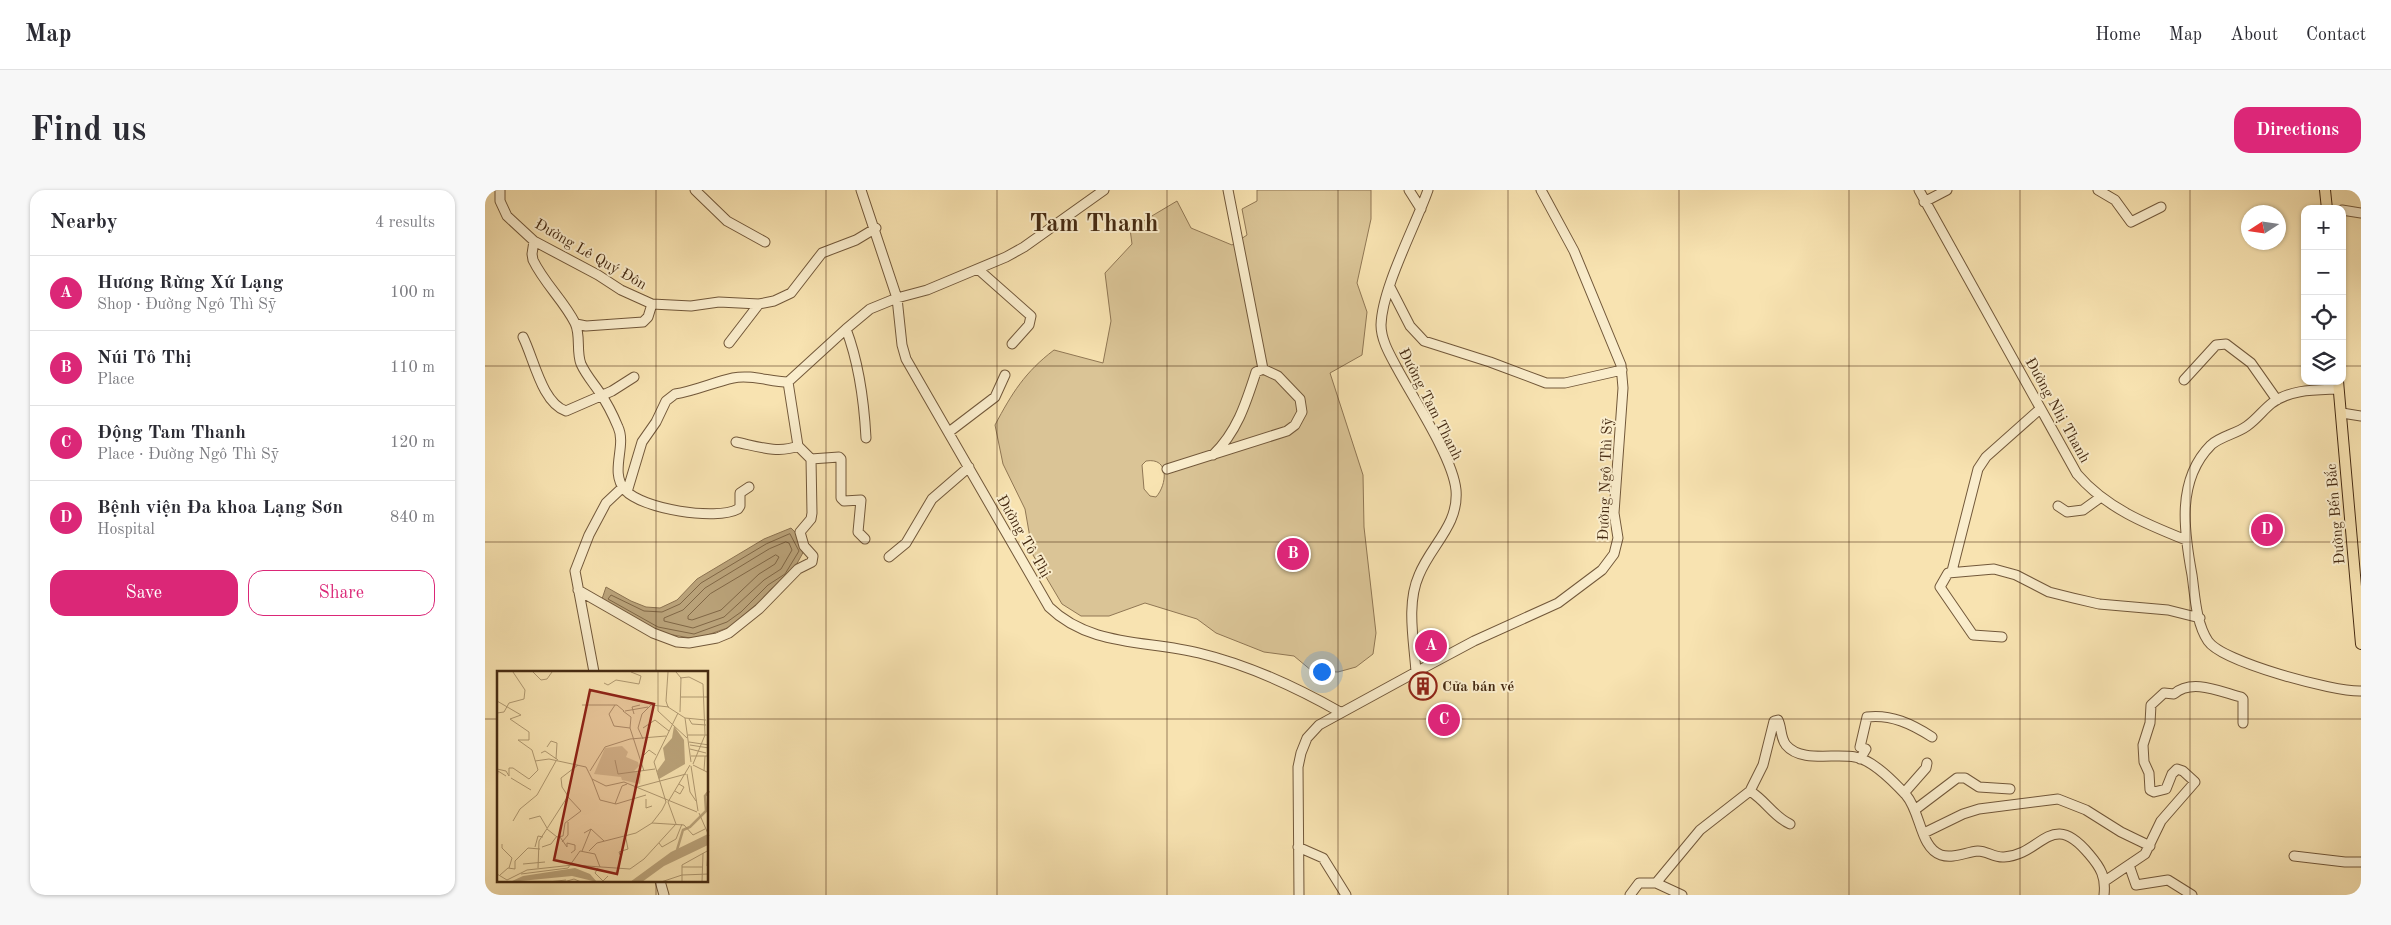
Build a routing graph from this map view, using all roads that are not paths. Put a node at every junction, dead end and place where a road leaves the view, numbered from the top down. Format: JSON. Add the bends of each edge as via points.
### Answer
{"nodes":[{"id":1,"x":500,"y":190,"type":"edge"},
{"id":2,"x":695,"y":190,"type":"edge"},
{"id":3,"x":861,"y":190,"type":"edge"},
{"id":4,"x":1104,"y":190,"type":"edge"},
{"id":5,"x":1228,"y":190,"type":"edge"},
{"id":6,"x":1409,"y":190,"type":"edge"},
{"id":7,"x":1428,"y":190,"type":"edge"},
{"id":8,"x":1541,"y":190,"type":"edge"},
{"id":9,"x":1919,"y":190,"type":"edge"},
{"id":10,"x":1947,"y":190,"type":"edge"},
{"id":11,"x":2098,"y":190,"type":"edge"},
{"id":12,"x":2325,"y":190,"type":"edge"},
{"id":13,"x":1924,"y":202,"type":"junction"},
{"id":14,"x":2327,"y":205,"type":"edge"},
{"id":15,"x":2161,"y":207,"type":"dead end"},
{"id":16,"x":1421,"y":209,"type":"junction"},
{"id":17,"x":2346,"y":211,"type":"edge"},
{"id":18,"x":2361,"y":213,"type":"edge"},
{"id":19,"x":876,"y":228,"type":"junction"},
{"id":20,"x":534,"y":241,"type":"junction"},
{"id":21,"x":765,"y":242,"type":"dead end"},
{"id":22,"x":979,"y":270,"type":"junction"},
{"id":23,"x":1390,"y":287,"type":"junction"},
{"id":24,"x":897,"y":298,"type":"junction"},
{"id":25,"x":652,"y":304,"type":"junction"},
{"id":26,"x":759,"y":304,"type":"junction"},
{"id":27,"x":576,"y":324,"type":"junction"},
{"id":28,"x":846,"y":328,"type":"junction"},
{"id":29,"x":523,"y":337,"type":"dead end"},
{"id":30,"x":729,"y":343,"type":"dead end"},
{"id":31,"x":1012,"y":344,"type":"dead end"},
{"id":32,"x":1263,"y":369,"type":"junction"},
{"id":33,"x":1622,"y":370,"type":"junction"},
{"id":34,"x":1005,"y":375,"type":"dead end"},
{"id":35,"x":634,"y":377,"type":"dead end"},
{"id":36,"x":2184,"y":380,"type":"dead end"},
{"id":37,"x":788,"y":382,"type":"junction"},
{"id":38,"x":2338,"y":385,"type":"edge"},
{"id":39,"x":602,"y":395,"type":"junction"},
{"id":40,"x":2277,"y":400,"type":"junction"},
{"id":41,"x":2040,"y":409,"type":"junction"},
{"id":42,"x":566,"y":411,"type":"junction"},
{"id":43,"x":2341,"y":413,"type":"junction"},
{"id":44,"x":556,"y":416,"type":"dead end"},
{"id":45,"x":2361,"y":416,"type":"edge"},
{"id":46,"x":949,"y":432,"type":"junction"},
{"id":47,"x":867,"y":438,"type":"dead end"},
{"id":48,"x":736,"y":442,"type":"dead end"},
{"id":49,"x":798,"y":446,"type":"junction"},
{"id":50,"x":1213,"y":455,"type":"junction"},
{"id":51,"x":811,"y":458,"type":"junction"},
{"id":52,"x":969,"y":467,"type":"junction"},
{"id":53,"x":1167,"y":470,"type":"dead end"},
{"id":54,"x":749,"y":487,"type":"dead end"},
{"id":55,"x":625,"y":489,"type":"junction"},
{"id":56,"x":2101,"y":497,"type":"junction"},
{"id":57,"x":2058,"y":506,"type":"dead end"},
{"id":58,"x":865,"y":539,"type":"dead end"},
{"id":59,"x":2186,"y":540,"type":"junction"},
{"id":60,"x":889,"y":556,"type":"dead end"},
{"id":61,"x":1952,"y":571,"type":"junction"},
{"id":62,"x":578,"y":590,"type":"junction"},
{"id":63,"x":2200,"y":618,"type":"junction"},
{"id":64,"x":2002,"y":637,"type":"dead end"},
{"id":65,"x":2361,"y":644,"type":"edge"},
{"id":66,"x":594,"y":671,"type":"edge"},
{"id":67,"x":1416,"y":672,"type":"junction"},
{"id":68,"x":2361,"y":691,"type":"edge"},
{"id":69,"x":1340,"y":712,"type":"junction"},
{"id":70,"x":2243,"y":722,"type":"dead end"},
{"id":71,"x":1931,"y":737,"type":"dead end"},
{"id":72,"x":1861,"y":759,"type":"junction"},
{"id":73,"x":1927,"y":763,"type":"dead end"},
{"id":74,"x":2010,"y":789,"type":"dead end"},
{"id":75,"x":1750,"y":792,"type":"junction"},
{"id":76,"x":1904,"y":793,"type":"junction"},
{"id":77,"x":1916,"y":809,"type":"junction"},
{"id":78,"x":1790,"y":824,"type":"dead end"},
{"id":79,"x":1923,"y":832,"type":"junction"},
{"id":80,"x":2150,"y":846,"type":"junction"},
{"id":81,"x":1298,"y":847,"type":"junction"},
{"id":82,"x":2294,"y":856,"type":"dead end"},
{"id":83,"x":2361,"y":862,"type":"edge"},
{"id":84,"x":2129,"y":865,"type":"junction"},
{"id":85,"x":2105,"y":881,"type":"junction"},
{"id":86,"x":660,"y":882,"type":"edge"},
{"id":87,"x":1656,"y":883,"type":"junction"},
{"id":88,"x":664,"y":895,"type":"edge"},
{"id":89,"x":1299,"y":895,"type":"edge"},
{"id":90,"x":1346,"y":895,"type":"edge"},
{"id":91,"x":1630,"y":895,"type":"edge"},
{"id":92,"x":1682,"y":895,"type":"edge"},
{"id":93,"x":2104,"y":895,"type":"edge"},
{"id":94,"x":2192,"y":895,"type":"edge"}],
"edges":[{"from":1,"to":20,"type":"street","name":"Đường Lê Quý Đôn","via":[[500,201],[507,216]]},
{"from":2,"to":21,"type":"street","via":[[727,221]]},
{"from":3,"to":19,"type":"street","name":"Đường Tô Thị"},
{"from":4,"to":22,"type":"street","via":[[1024,246]]},
{"from":5,"to":32,"type":"street"},
{"from":6,"to":16,"type":"street"},
{"from":7,"to":16,"type":"street","name":"Đường Tam Thanh"},
{"from":8,"to":33,"type":"street","name":"Đường Ngô Thì Sỹ","via":[[1574,251]]},
{"from":9,"to":13,"type":"street","name":"Đường Nhị Thanh"},
{"from":10,"to":13,"type":"street"},
{"from":11,"to":15,"type":"street","via":[[2115,200],[2131,222]]},
{"from":12,"to":14,"type":"main road"},
{"from":13,"to":41,"type":"street","name":"Đường Nhị Thanh"},
{"from":16,"to":23,"type":"street","name":"Đường Tam Thanh"},
{"from":17,"to":18,"type":"street"},
{"from":19,"to":24,"type":"street","name":"Đường Tô Thị"},
{"from":19,"to":26,"type":"street","name":"Đường Lê Quý Đôn","via":[[856,240],[822,252],[791,293]]},
{"from":20,"to":25,"type":"street","name":"Đường Lê Quý Đôn"},
{"from":20,"to":27,"type":"street","via":[[532,254],[537,267]]},
{"from":22,"to":24,"type":"street"},
{"from":22,"to":31,"type":"street","via":[[1031,316],[1029,325]]},
{"from":23,"to":33,"type":"street","via":[[1410,326],[1424,341],[1546,383],[1565,383]]},
{"from":23,"to":67,"type":"street","name":"Đường Tam Thanh","via":[[1381,327],[1385,344],[1446,457],[1456,488],[1456,503],[1449,528],[1418,575],[1415,588]]},
{"from":24,"to":28,"type":"street","via":[[871,309]]},
{"from":24,"to":46,"type":"street","name":"Đường Tô Thị","via":[[906,360]]},
{"from":25,"to":26,"type":"street","name":"Đường Lê Quý Đôn","via":[[691,306],[734,301]]},
{"from":25,"to":27,"type":"street","via":[[643,322]]},
{"from":26,"to":30,"type":"street"},
{"from":27,"to":39,"type":"street","via":[[582,367]]},
{"from":28,"to":37,"type":"street"},
{"from":28,"to":47,"type":"street","via":[[855,354]]},
{"from":29,"to":42,"type":"street","via":[[550,400]]},
{"from":32,"to":50,"type":"street","via":[[1256,372],[1232,434]]},
{"from":32,"to":50,"type":"street","via":[[1278,376],[1300,399],[1302,412],[1298,422],[1287,431]]},
{"from":33,"to":67,"type":"street","name":"Đường Ngô Thì Sỹ","via":[[1614,513],[1619,532],[1614,554],[1593,579],[1558,603],[1474,641]]},
{"from":34,"to":46,"type":"street","via":[[995,397]]},
{"from":35,"to":39,"type":"street"},
{"from":36,"to":40,"type":"street","via":[[2216,345],[2226,344],[2251,363]]},
{"from":37,"to":49,"type":"street"},
{"from":37,"to":55,"type":"street","via":[[733,378],[675,394],[669,398],[642,442]]},
{"from":38,"to":40,"type":"street","via":[[2299,392]]},
{"from":38,"to":43,"type":"main road","name":"Đường Bến Bắc"},
{"from":39,"to":42,"type":"street"},
{"from":39,"to":55,"type":"street","via":[[620,432],[619,475]]},
{"from":40,"to":59,"type":"street","via":[[2250,424],[2217,440],[2206,451],[2186,495]]},
{"from":41,"to":56,"type":"street","name":"Đường Nhị Thanh","via":[[2077,474]]},
{"from":41,"to":61,"type":"street","via":[[1986,457],[1978,469]]},
{"from":42,"to":44,"type":"street"},
{"from":43,"to":45,"type":"street"},
{"from":43,"to":65,"type":"main road","name":"Đường Bến Bắc"},
{"from":46,"to":52,"type":"street","name":"Đường Tô Thị"},
{"from":48,"to":49,"type":"street","via":[[786,450]]},
{"from":49,"to":51,"type":"street"},
{"from":50,"to":53,"type":"street"},
{"from":51,"to":58,"type":"street","via":[[841,459],[841,498],[861,500],[858,532]]},
{"from":51,"to":62,"type":"street","via":[[812,513],[800,532],[813,560],[798,568],[759,609],[729,633],[702,641],[677,642],[653,633]]},
{"from":52,"to":60,"type":"street","via":[[932,499],[906,543]]},
{"from":52,"to":69,"type":"street","name":"Đường Tô Thị","via":[[1049,607],[1060,618],[1076,628],[1199,653],[1230,663],[1295,687]]},
{"from":54,"to":55,"type":"street","via":[[740,493],[738,509],[712,514],[655,505]]},
{"from":55,"to":62,"type":"street","via":[[606,503],[577,564]]},
{"from":56,"to":57,"type":"street","via":[[2075,512],[2067,512]]},
{"from":56,"to":59,"type":"street","name":"Đường Nhị Thanh","via":[[2144,524]]},
{"from":59,"to":63,"type":"street"},
{"from":61,"to":63,"type":"street","via":[[1994,569],[2016,575],[2049,592],[2073,598],[2099,604],[2168,610]]},
{"from":61,"to":64,"type":"street","via":[[1943,578],[1940,587],[1973,635]]},
{"from":62,"to":66,"type":"street"},
{"from":63,"to":68,"type":"street","via":[[2208,641],[2219,651],[2305,683]]},
{"from":67,"to":69,"type":"street"},
{"from":69,"to":81,"type":"street","via":[[1312,731],[1301,753],[1297,781]]},
{"from":70,"to":80,"type":"street","via":[[2241,697],[2206,688],[2180,688],[2174,694],[2164,693],[2151,705],[2150,723],[2143,745],[2150,790],[2167,789],[2172,774],[2177,770],[2195,782],[2161,821]]},
{"from":71,"to":72,"type":"street","via":[[1892,718],[1867,717],[1860,745],[1867,749]]},
{"from":72,"to":75,"type":"street","via":[[1800,754],[1791,750],[1782,739],[1780,721],[1776,720],[1763,765]]},
{"from":72,"to":76,"type":"street"},
{"from":73,"to":76,"type":"street"},
{"from":74,"to":77,"type":"street","via":[[1979,787],[1965,778],[1957,778]]},
{"from":75,"to":78,"type":"street","via":[[1765,802],[1780,820]]},
{"from":75,"to":87,"type":"street","via":[[1700,830]]},
{"from":76,"to":77,"type":"street"},
{"from":77,"to":79,"type":"street"},
{"from":79,"to":80,"type":"street","via":[[1979,809],[2058,799],[2086,810]]},
{"from":79,"to":85,"type":"street","via":[[1930,848],[1941,855],[1979,851],[2004,857],[2014,855],[2048,836],[2062,834],[2078,841],[2096,862]]},
{"from":80,"to":84,"type":"street","via":[[2145,854]]},
{"from":81,"to":89,"type":"street"},
{"from":81,"to":90,"type":"street","via":[[1323,858]]},
{"from":82,"to":83,"type":"street"},
{"from":84,"to":85,"type":"street"},
{"from":84,"to":94,"type":"street","via":[[2136,885],[2168,880]]},
{"from":85,"to":93,"type":"street"},
{"from":86,"to":88,"type":"street"},
{"from":87,"to":91,"type":"street","via":[[1639,883]]},
{"from":87,"to":92,"type":"street"}]}
